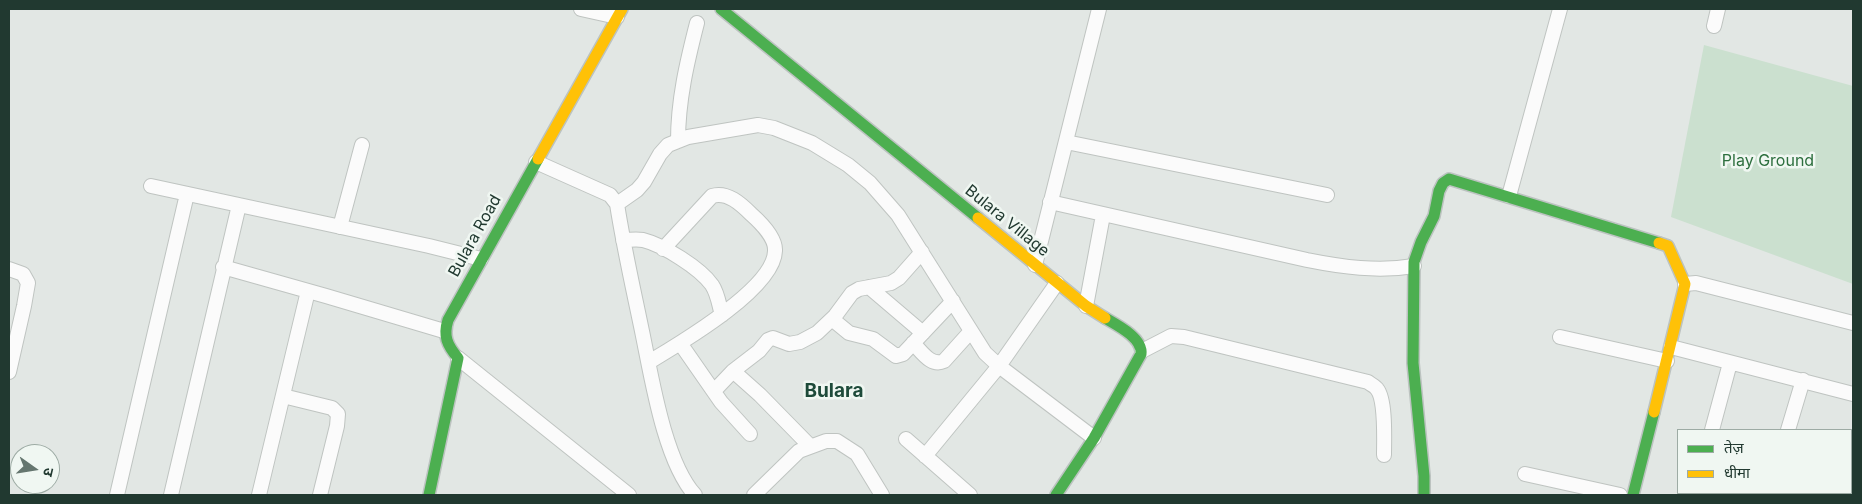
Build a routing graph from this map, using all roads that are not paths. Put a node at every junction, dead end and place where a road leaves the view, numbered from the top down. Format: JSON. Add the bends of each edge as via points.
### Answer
{"nodes":[{"id":1,"x":581,"y":9,"type":"edge"},
{"id":2,"x":721,"y":9,"type":"edge"},
{"id":3,"x":1099,"y":9,"type":"edge"},
{"id":4,"x":1560,"y":9,"type":"edge"},
{"id":5,"x":1718,"y":9,"type":"edge"},
{"id":6,"x":620,"y":13,"type":"edge"},
{"id":7,"x":697,"y":23,"type":"dead end"},
{"id":8,"x":1714,"y":26,"type":"dead end"},
{"id":9,"x":678,"y":141,"type":"junction"},
{"id":10,"x":1066,"y":142,"type":"junction"},
{"id":11,"x":362,"y":145,"type":"dead end"},
{"id":12,"x":536,"y":162,"type":"junction"},
{"id":13,"x":151,"y":186,"type":"dead end"},
{"id":14,"x":187,"y":194,"type":"junction"},
{"id":15,"x":1327,"y":196,"type":"dead end"},
{"id":16,"x":1509,"y":196,"type":"junction"},
{"id":17,"x":1050,"y":202,"type":"junction"},
{"id":18,"x":617,"y":204,"type":"junction"},
{"id":19,"x":239,"y":205,"type":"junction"},
{"id":20,"x":1103,"y":214,"type":"junction"},
{"id":21,"x":340,"y":227,"type":"junction"},
{"id":22,"x":623,"y":240,"type":"junction"},
{"id":23,"x":663,"y":249,"type":"junction"},
{"id":24,"x":922,"y":252,"type":"junction"},
{"id":25,"x":481,"y":259,"type":"junction"},
{"id":26,"x":1035,"y":264,"type":"junction"},
{"id":27,"x":1414,"y":266,"type":"junction"},
{"id":28,"x":223,"y":267,"type":"junction"},
{"id":29,"x":9,"y":269,"type":"edge"},
{"id":30,"x":1057,"y":283,"type":"junction"},
{"id":31,"x":1685,"y":284,"type":"junction"},
{"id":32,"x":869,"y":287,"type":"junction"},
{"id":33,"x":308,"y":291,"type":"junction"},
{"id":34,"x":953,"y":301,"type":"junction"},
{"id":35,"x":1086,"y":306,"type":"junction"},
{"id":36,"x":722,"y":315,"type":"junction"},
{"id":37,"x":832,"y":319,"type":"junction"},
{"id":38,"x":1853,"y":323,"type":"edge"},
{"id":39,"x":971,"y":330,"type":"junction"},
{"id":40,"x":444,"y":332,"type":"junction"},
{"id":41,"x":923,"y":333,"type":"junction"},
{"id":42,"x":1560,"y":337,"type":"dead end"},
{"id":43,"x":680,"y":343,"type":"junction"},
{"id":44,"x":912,"y":344,"type":"junction"},
{"id":45,"x":1142,"y":351,"type":"junction"},
{"id":46,"x":1669,"y":354,"type":"junction"},
{"id":47,"x":458,"y":358,"type":"junction"},
{"id":48,"x":649,"y":362,"type":"junction"},
{"id":49,"x":1730,"y":363,"type":"junction"},
{"id":50,"x":999,"y":366,"type":"junction"},
{"id":51,"x":733,"y":371,"type":"junction"},
{"id":52,"x":9,"y":372,"type":"edge"},
{"id":53,"x":1803,"y":380,"type":"junction"},
{"id":54,"x":714,"y":391,"type":"junction"},
{"id":55,"x":1853,"y":394,"type":"edge"},
{"id":56,"x":283,"y":396,"type":"junction"},
{"id":57,"x":1712,"y":429,"type":"edge"},
{"id":58,"x":1788,"y":429,"type":"edge"},
{"id":59,"x":750,"y":434,"type":"dead end"},
{"id":60,"x":1094,"y":438,"type":"junction"},
{"id":61,"x":906,"y":439,"type":"dead end"},
{"id":62,"x":810,"y":446,"type":"junction"},
{"id":63,"x":1384,"y":455,"type":"dead end"},
{"id":64,"x":925,"y":456,"type":"junction"},
{"id":65,"x":1525,"y":474,"type":"dead end"},
{"id":66,"x":117,"y":495,"type":"edge"},
{"id":67,"x":171,"y":495,"type":"edge"},
{"id":68,"x":259,"y":495,"type":"edge"},
{"id":69,"x":320,"y":495,"type":"edge"},
{"id":70,"x":429,"y":495,"type":"edge"},
{"id":71,"x":628,"y":495,"type":"edge"},
{"id":72,"x":695,"y":495,"type":"edge"},
{"id":73,"x":754,"y":495,"type":"edge"},
{"id":74,"x":882,"y":495,"type":"edge"},
{"id":75,"x":970,"y":495,"type":"edge"},
{"id":76,"x":1056,"y":495,"type":"edge"},
{"id":77,"x":1424,"y":495,"type":"edge"},
{"id":78,"x":1620,"y":495,"type":"edge"},
{"id":79,"x":1633,"y":495,"type":"edge"}],
"edges":[{"from":1,"to":6,"type":"street"},
{"from":2,"to":26,"type":"street","name":"Bulara Village"},
{"from":3,"to":10,"type":"street"},
{"from":4,"to":16,"type":"street"},
{"from":5,"to":8,"type":"street"},
{"from":6,"to":12,"type":"street","name":"Bulara Road"},
{"from":7,"to":9,"type":"street","via":[[684,72]]},
{"from":9,"to":18,"type":"street","via":[[668,145],[660,154],[637,190]]},
{"from":9,"to":24,"type":"street","via":[[758,126],[774,128],[812,143],[870,183],[898,215]]},
{"from":10,"to":15,"type":"street"},
{"from":10,"to":17,"type":"street"},
{"from":11,"to":21,"type":"street"},
{"from":12,"to":18,"type":"street","via":[[610,195]]},
{"from":12,"to":25,"type":"street","name":"Bulara Road"},
{"from":13,"to":14,"type":"street"},
{"from":14,"to":19,"type":"street"},
{"from":14,"to":66,"type":"street"},
{"from":16,"to":27,"type":"street","via":[[1455,180],[1443,183]]},
{"from":16,"to":31,"type":"street","via":[[1668,246]]},
{"from":17,"to":20,"type":"street"},
{"from":17,"to":26,"type":"street"},
{"from":18,"to":22,"type":"street"},
{"from":19,"to":21,"type":"street"},
{"from":19,"to":28,"type":"street"},
{"from":20,"to":27,"type":"street","via":[[1340,266],[1384,269]]},
{"from":20,"to":35,"type":"street"},
{"from":21,"to":25,"type":"street"},
{"from":22,"to":23,"type":"street","via":[[646,241]]},
{"from":22,"to":48,"type":"street"},
{"from":23,"to":36,"type":"street","via":[[711,284]]},
{"from":23,"to":36,"type":"street","via":[[712,196],[718,194],[729,196],[758,220],[776,254],[770,269],[747,296]]},
{"from":24,"to":32,"type":"street","via":[[899,278]]},
{"from":24,"to":34,"type":"street"},
{"from":25,"to":40,"type":"street","name":"Bulara Road"},
{"from":26,"to":30,"type":"street","name":"Bulara Village"},
{"from":27,"to":77,"type":"street","via":[[1413,363]]},
{"from":28,"to":33,"type":"street"},
{"from":28,"to":67,"type":"street"},
{"from":29,"to":52,"type":"street","via":[[23,274],[28,283]]},
{"from":30,"to":35,"type":"street","name":"Bulara Village"},
{"from":30,"to":50,"type":"street"},
{"from":31,"to":38,"type":"street","via":[[1696,283]]},
{"from":31,"to":46,"type":"street"},
{"from":32,"to":37,"type":"street","via":[[852,293]]},
{"from":32,"to":41,"type":"street"},
{"from":33,"to":40,"type":"street"},
{"from":33,"to":56,"type":"street"},
{"from":34,"to":39,"type":"street"},
{"from":34,"to":41,"type":"street"},
{"from":35,"to":45,"type":"street","name":"Bulara Village","via":[[1132,336]]},
{"from":36,"to":43,"type":"street"},
{"from":37,"to":44,"type":"street","via":[[849,333],[873,340],[896,356],[903,354]]},
{"from":37,"to":51,"type":"street","via":[[817,333],[800,342],[789,344],[773,338],[768,340],[760,351]]},
{"from":39,"to":44,"type":"street","via":[[938,364],[931,362]]},
{"from":39,"to":50,"type":"street","via":[[985,353]]},
{"from":40,"to":47,"type":"street","via":[[448,346]]},
{"from":41,"to":44,"type":"street"},
{"from":42,"to":46,"type":"street"},
{"from":43,"to":48,"type":"street"},
{"from":43,"to":54,"type":"street"},
{"from":45,"to":60,"type":"street"},
{"from":45,"to":63,"type":"street","via":[[1171,336],[1184,337],[1368,382],[1380,396]]},
{"from":46,"to":49,"type":"street"},
{"from":46,"to":79,"type":"street"},
{"from":47,"to":70,"type":"street"},
{"from":47,"to":71,"type":"street"},
{"from":48,"to":72,"type":"street","via":[[664,428],[677,466]]},
{"from":49,"to":53,"type":"street"},
{"from":49,"to":57,"type":"street"},
{"from":50,"to":60,"type":"street"},
{"from":50,"to":64,"type":"street"},
{"from":51,"to":54,"type":"street"},
{"from":51,"to":62,"type":"street"},
{"from":53,"to":55,"type":"street"},
{"from":53,"to":58,"type":"street"},
{"from":54,"to":59,"type":"street"},
{"from":56,"to":68,"type":"street"},
{"from":56,"to":69,"type":"street","via":[[332,408],[338,414]]},
{"from":60,"to":76,"type":"street"},
{"from":61,"to":64,"type":"street"},
{"from":62,"to":73,"type":"street","via":[[799,451]]},
{"from":62,"to":74,"type":"street","via":[[826,441],[837,442],[858,454]]},
{"from":64,"to":75,"type":"street"},
{"from":65,"to":78,"type":"street"}]}
